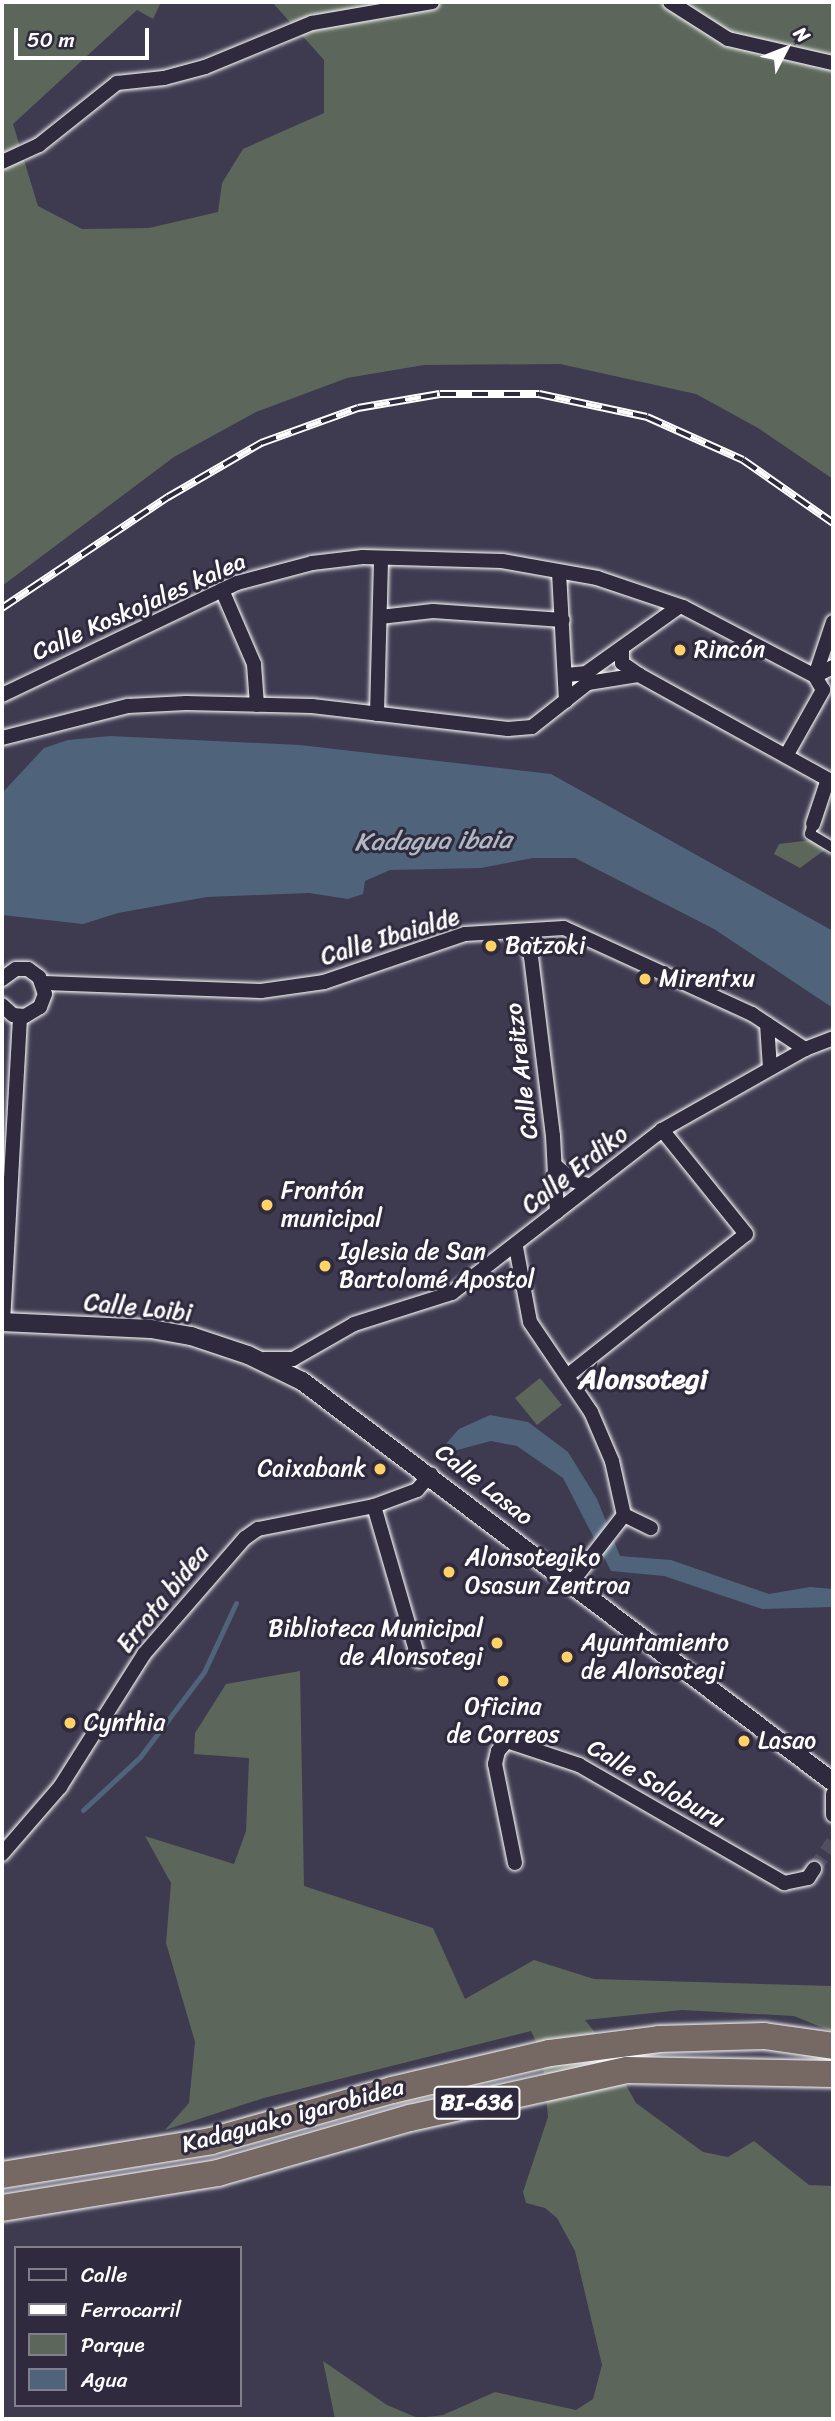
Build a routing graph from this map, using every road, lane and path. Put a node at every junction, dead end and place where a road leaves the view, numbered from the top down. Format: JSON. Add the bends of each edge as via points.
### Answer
{"nodes":[{"id":1,"x":432,"y":2,"type":"edge"},
{"id":2,"x":670,"y":2,"type":"edge"},
{"id":3,"x":833,"y":63,"type":"edge"},
{"id":4,"x":2,"y":162,"type":"edge"},
{"id":5,"x":381,"y":558,"type":"junction"},
{"id":6,"x":559,"y":572,"type":"junction"},
{"id":7,"x":222,"y":590,"type":"junction"},
{"id":8,"x":680,"y":606,"type":"junction"},
{"id":9,"x":380,"y":617,"type":"junction"},
{"id":10,"x":563,"y":620,"type":"junction"},
{"id":11,"x":833,"y":622,"type":"edge"},
{"id":12,"x":622,"y":648,"type":"junction"},
{"id":13,"x":833,"y":667,"type":"edge"},
{"id":14,"x":567,"y":675,"type":"junction"},
{"id":15,"x":639,"y":675,"type":"junction"},
{"id":16,"x":815,"y":676,"type":"junction"},
{"id":17,"x":2,"y":695,"type":"edge"},
{"id":18,"x":566,"y":701,"type":"junction"},
{"id":19,"x":257,"y":705,"type":"junction"},
{"id":20,"x":377,"y":714,"type":"junction"},
{"id":21,"x":2,"y":738,"type":"edge"},
{"id":22,"x":786,"y":756,"type":"junction"},
{"id":23,"x":831,"y":780,"type":"edge"},
{"id":24,"x":815,"y":835,"type":"joint"},
{"id":25,"x":833,"y":848,"type":"edge"},
{"id":26,"x":552,"y":929,"type":"junction"},
{"id":27,"x":514,"y":933,"type":"junction"},
{"id":28,"x":531,"y":957,"type":"junction"},
{"id":29,"x":4,"y":971,"type":"edge"},
{"id":30,"x":44,"y":983,"type":"junction"},
{"id":31,"x":2,"y":1005,"type":"edge"},
{"id":32,"x":20,"y":1016,"type":"junction"},
{"id":33,"x":767,"y":1024,"type":"junction"},
{"id":34,"x":833,"y":1038,"type":"edge"},
{"id":35,"x":805,"y":1049,"type":"junction"},
{"id":36,"x":770,"y":1068,"type":"junction"},
{"id":37,"x":662,"y":1130,"type":"junction"},
{"id":38,"x":556,"y":1166,"type":"junction"},
{"id":39,"x":590,"y":1186,"type":"junction"},
{"id":40,"x":5,"y":1206,"type":"edge"},
{"id":41,"x":557,"y":1212,"type":"junction"},
{"id":42,"x":516,"y":1247,"type":"junction"},
{"id":43,"x":3,"y":1294,"type":"edge"},
{"id":44,"x":3,"y":1322,"type":"edge"},
{"id":45,"x":311,"y":1347,"type":"junction"},
{"id":46,"x":248,"y":1355,"type":"junction"},
{"id":47,"x":292,"y":1359,"type":"junction"},
{"id":48,"x":566,"y":1376,"type":"junction"},
{"id":49,"x":302,"y":1381,"type":"junction"},
{"id":50,"x":430,"y":1474,"type":"junction"},
{"id":51,"x":374,"y":1506,"type":"junction"},
{"id":52,"x":624,"y":1515,"type":"junction"},
{"id":53,"x":651,"y":1528,"type":"dead end"},
{"id":54,"x":571,"y":1583,"type":"junction"},
{"id":55,"x":419,"y":1661,"type":"dead end"},
{"id":56,"x":833,"y":1782,"type":"edge"},
{"id":57,"x":833,"y":1794,"type":"edge"},
{"id":58,"x":833,"y":1815,"type":"edge"},
{"id":59,"x":2,"y":1854,"type":"edge"},
{"id":60,"x":514,"y":1863,"type":"dead end"},
{"id":61,"x":814,"y":1869,"type":"tunnel mouth"},
{"id":62,"x":833,"y":2046,"type":"edge"},
{"id":63,"x":833,"y":2074,"type":"edge"},
{"id":64,"x":2,"y":2175,"type":"edge"},
{"id":65,"x":2,"y":2207,"type":"edge"}],
"edges":[{"from":1,"to":4,"type":"street","via":[[312,23],[205,67],[117,83],[39,145]]},
{"from":2,"to":3,"type":"street","via":[[728,40]]},
{"from":5,"to":6,"type":"street","name":"Calle Koskojales kalea","via":[[502,561]]},
{"from":5,"to":7,"type":"street","name":"Calle Koskojales kalea","via":[[312,563]]},
{"from":5,"to":9,"type":"street"},
{"from":6,"to":8,"type":"street","name":"Calle Koskojales kalea","via":[[597,578]]},
{"from":6,"to":10,"type":"street"},
{"from":7,"to":17,"type":"street","name":"Calle Koskojales kalea"},
{"from":7,"to":19,"type":"street","via":[[254,664]]},
{"from":8,"to":12,"type":"street"},
{"from":8,"to":16,"type":"street","name":"Calle Koskojales kalea"},
{"from":9,"to":10,"type":"street","via":[[433,611]]},
{"from":9,"to":20,"type":"street"},
{"from":10,"to":14,"type":"street"},
{"from":11,"to":16,"type":"street"},
{"from":12,"to":14,"type":"street","via":[[586,673]]},
{"from":12,"to":15,"type":"street","via":[[622,663]]},
{"from":13,"to":16,"type":"street"},
{"from":14,"to":18,"type":"street"},
{"from":15,"to":18,"type":"street","via":[[588,683]]},
{"from":15,"to":22,"type":"street"},
{"from":16,"to":22,"type":"street","via":[[823,690]]},
{"from":18,"to":20,"type":"street","via":[[532,727],[508,729]]},
{"from":19,"to":20,"type":"street"},
{"from":19,"to":21,"type":"street","via":[[128,706]]},
{"from":22,"to":23,"type":"street"},
{"from":23,"to":24,"type":"street"},
{"from":24,"to":25,"type":"street"},
{"from":26,"to":27,"type":"street","name":"Calle Ibaialde"},
{"from":26,"to":28,"type":"street","via":[[534,945]]},
{"from":26,"to":33,"type":"street","name":"Calle Ibaialde","via":[[564,928]]},
{"from":27,"to":28,"type":"street","name":"Calle Areitzo","via":[[526,943]]},
{"from":27,"to":30,"type":"street","name":"Calle Ibaialde","via":[[465,934],[324,982],[261,991]]},
{"from":28,"to":38,"type":"street","name":"Calle Areitzo"},
{"from":29,"to":30,"type":"street","name":"Calle Ibaialde","via":[[28,969]]},
{"from":30,"to":32,"type":"street","via":[[40,1007]]},
{"from":31,"to":32,"type":"street"},
{"from":32,"to":40,"type":"street"},
{"from":33,"to":35,"type":"street","name":"Calle Ibaialde"},
{"from":33,"to":36,"type":"street"},
{"from":34,"to":35,"type":"street","name":"Calle Erdiko"},
{"from":35,"to":36,"type":"street","name":"Calle Erdiko"},
{"from":36,"to":37,"type":"street","name":"Calle Erdiko"},
{"from":37,"to":39,"type":"street","name":"Calle Erdiko"},
{"from":37,"to":48,"type":"street","via":[[746,1234]]},
{"from":38,"to":39,"type":"street","via":[[572,1180]]},
{"from":38,"to":41,"type":"street","name":"Calle Areitzo"},
{"from":39,"to":41,"type":"street","name":"Calle Erdiko"},
{"from":40,"to":43,"type":"street"},
{"from":41,"to":42,"type":"street","name":"Calle Erdiko"},
{"from":42,"to":45,"type":"street","name":"Calle Erdiko","via":[[452,1293],[354,1324]]},
{"from":42,"to":48,"type":"street","via":[[530,1322]]},
{"from":43,"to":44,"type":"street"},
{"from":44,"to":46,"type":"street","name":"Calle Loibi","via":[[151,1329],[191,1336]]},
{"from":45,"to":46,"type":"street","via":[[284,1354]]},
{"from":45,"to":47,"type":"street","name":"Calle Erdiko"},
{"from":45,"to":49,"type":"street"},
{"from":46,"to":47,"type":"street","via":[[275,1362]]},
{"from":46,"to":49,"type":"street","name":"Calle Loibi"},
{"from":47,"to":49,"type":"street"},
{"from":48,"to":52,"type":"street","via":[[591,1412],[612,1461]]},
{"from":49,"to":50,"type":"street","name":"Calle Lasao"},
{"from":50,"to":51,"type":"street","name":"Errota bidea","via":[[417,1490]]},
{"from":50,"to":54,"type":"street","name":"Calle Lasao"},
{"from":51,"to":55,"type":"street"},
{"from":51,"to":59,"type":"street","name":"Errota bidea","via":[[258,1529],[245,1538],[144,1654],[60,1787]]},
{"from":52,"to":53,"type":"street"},
{"from":52,"to":54,"type":"street"},
{"from":54,"to":56,"type":"street","name":"Calle Lasao"},
{"from":57,"to":58,"type":"street"},
{"from":60,"to":61,"type":"street","name":"Calle Soloburu","via":[[495,1764],[507,1741],[579,1765],[784,1883],[808,1878]]},
{"from":62,"to":64,"type":"highway","name":"Kadaguako igarobidea","number":"BI-636","via":[[764,2035],[660,2039],[550,2053],[392,2090],[211,2141]]},
{"from":63,"to":65,"type":"highway","name":"Kadaguako igarobidea","number":"BI-636","via":[[628,2070],[410,2118],[218,2173]]}]}
